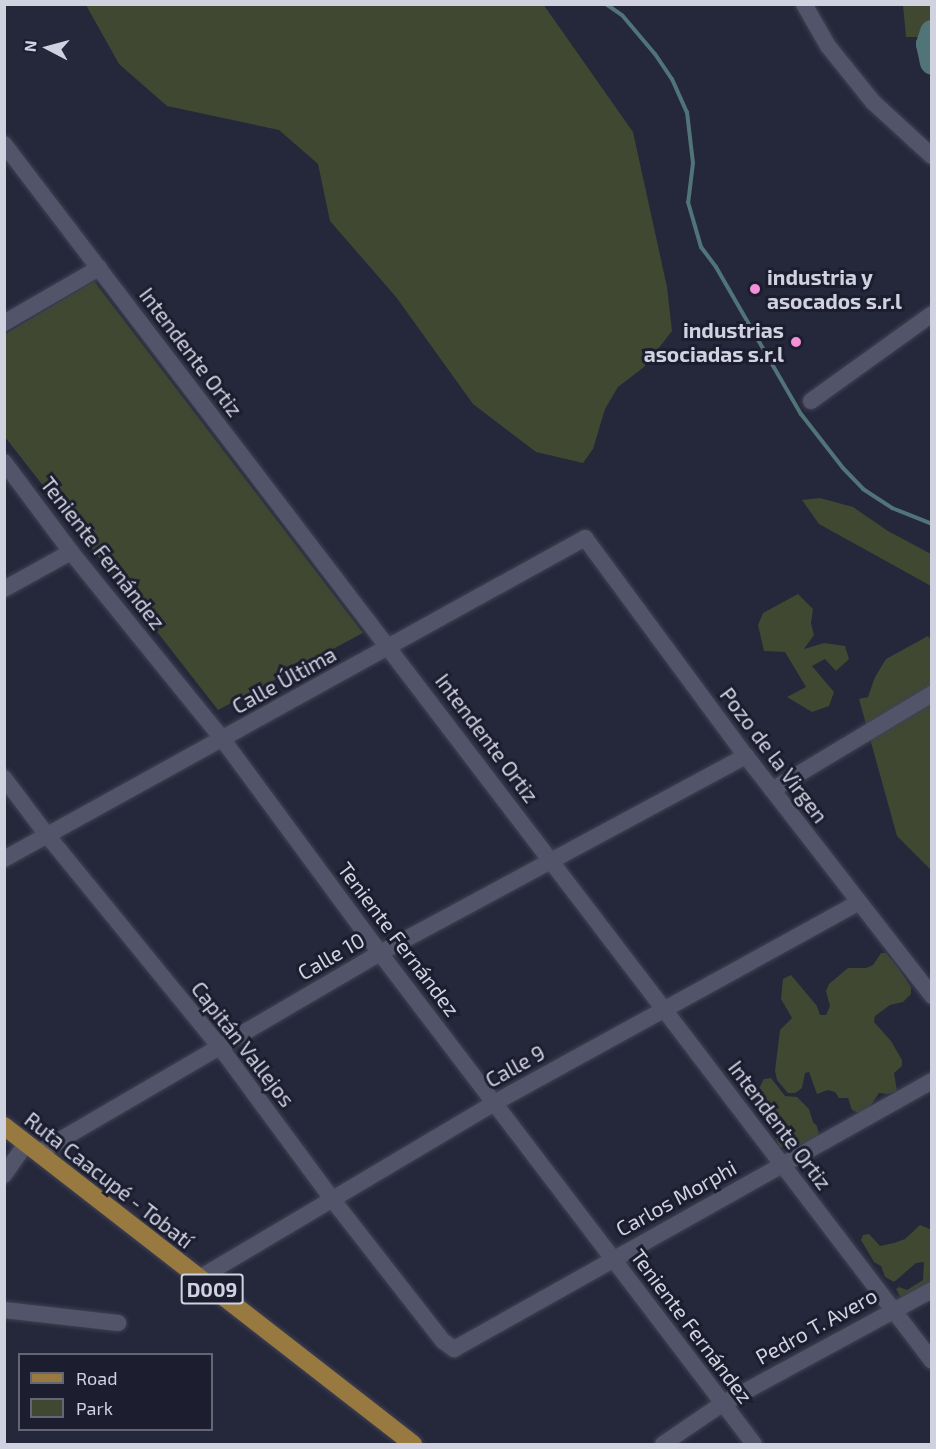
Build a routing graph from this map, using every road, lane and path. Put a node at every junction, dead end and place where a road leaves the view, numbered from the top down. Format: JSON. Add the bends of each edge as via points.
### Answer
{"nodes":[{"id":1,"x":804,"y":4,"type":"edge"},
{"id":2,"x":4,"y":144,"type":"edge"},
{"id":3,"x":932,"y":156,"type":"edge"},
{"id":4,"x":99,"y":268,"type":"junction"},
{"id":5,"x":931,"y":316,"type":"edge"},
{"id":6,"x":4,"y":323,"type":"edge"},
{"id":7,"x":811,"y":401,"type":"dead end"},
{"id":8,"x":4,"y":462,"type":"edge"},
{"id":9,"x":585,"y":538,"type":"joint"},
{"id":10,"x":71,"y":552,"type":"junction"},
{"id":11,"x":4,"y":589,"type":"edge"},
{"id":12,"x":390,"y":646,"type":"junction"},
{"id":13,"x":932,"y":694,"type":"edge"},
{"id":14,"x":223,"y":740,"type":"junction"},
{"id":15,"x":746,"y":756,"type":"junction"},
{"id":16,"x":4,"y":778,"type":"edge"},
{"id":17,"x":772,"y":790,"type":"junction"},
{"id":18,"x":47,"y":835,"type":"junction"},
{"id":19,"x":4,"y":859,"type":"edge"},
{"id":20,"x":551,"y":861,"type":"junction"},
{"id":21,"x":858,"y":902,"type":"junction"},
{"id":22,"x":380,"y":954,"type":"junction"},
{"id":23,"x":932,"y":996,"type":"edge"},
{"id":24,"x":664,"y":1009,"type":"junction"},
{"id":25,"x":220,"y":1047,"type":"junction"},
{"id":26,"x":932,"y":1081,"type":"edge"},
{"id":27,"x":494,"y":1103,"type":"junction"},
{"id":28,"x":17,"y":1139,"type":"edge"},
{"id":29,"x":782,"y":1165,"type":"junction"},
{"id":30,"x":4,"y":1175,"type":"edge"},
{"id":31,"x":332,"y":1199,"type":"junction"},
{"id":32,"x":612,"y":1259,"type":"junction"},
{"id":33,"x":198,"y":1279,"type":"junction"},
{"id":34,"x":932,"y":1290,"type":"edge"},
{"id":35,"x":892,"y":1309,"type":"junction"},
{"id":36,"x":4,"y":1310,"type":"edge"},
{"id":37,"x":118,"y":1323,"type":"dead end"},
{"id":38,"x":443,"y":1341,"type":"joint"},
{"id":39,"x":932,"y":1361,"type":"edge"},
{"id":40,"x":722,"y":1404,"type":"junction"},
{"id":41,"x":413,"y":1444,"type":"edge"},
{"id":42,"x":663,"y":1444,"type":"edge"},
{"id":43,"x":754,"y":1444,"type":"edge"}],
"edges":[{"from":1,"to":3,"type":"street","via":[[828,46],[873,102]]},
{"from":2,"to":4,"type":"street","name":"Intendente Ortiz"},
{"from":4,"to":6,"type":"street"},
{"from":4,"to":12,"type":"street","name":"Intendente Ortiz"},
{"from":5,"to":7,"type":"street"},
{"from":8,"to":10,"type":"street","name":"Teniente Fernández"},
{"from":9,"to":12,"type":"street","name":"Calle Última"},
{"from":9,"to":15,"type":"street","name":"Pozo de la Virgen"},
{"from":10,"to":11,"type":"street"},
{"from":10,"to":14,"type":"street","name":"Teniente Fernández"},
{"from":12,"to":14,"type":"street","name":"Calle Última"},
{"from":12,"to":20,"type":"street","name":"Intendente Ortiz"},
{"from":13,"to":17,"type":"street"},
{"from":14,"to":18,"type":"street","name":"Calle Última"},
{"from":14,"to":22,"type":"street","name":"Teniente Fernández"},
{"from":15,"to":17,"type":"street","name":"Pozo de la Virgen"},
{"from":15,"to":20,"type":"street","name":"Calle 10"},
{"from":16,"to":18,"type":"street","name":"Capitán Vallejos"},
{"from":17,"to":21,"type":"street","name":"Pozo de la Virgen"},
{"from":18,"to":19,"type":"street","name":"Calle Última"},
{"from":18,"to":25,"type":"street","name":"Capitán Vallejos"},
{"from":20,"to":22,"type":"street","name":"Calle 10"},
{"from":20,"to":24,"type":"street","name":"Intendente Ortiz"},
{"from":21,"to":23,"type":"street","name":"Pozo de la Virgen"},
{"from":21,"to":24,"type":"street","name":"Calle 9"},
{"from":22,"to":25,"type":"street","name":"Calle 10"},
{"from":22,"to":27,"type":"street","name":"Teniente Fernández"},
{"from":24,"to":27,"type":"street","name":"Calle 9"},
{"from":24,"to":29,"type":"street","name":"Intendente Ortiz"},
{"from":25,"to":28,"type":"street","name":"Calle 10"},
{"from":25,"to":31,"type":"street","name":"Capitán Vallejos"},
{"from":26,"to":29,"type":"street","name":"Carlos Morphi"},
{"from":27,"to":31,"type":"street","name":"Calle 9"},
{"from":27,"to":32,"type":"street","name":"Teniente Fernández"},
{"from":28,"to":30,"type":"street"},
{"from":28,"to":33,"type":"main road","name":"Ruta Caacupé - Tobatí","number":"D009"},
{"from":29,"to":32,"type":"street","name":"Carlos Morphi"},
{"from":29,"to":35,"type":"street","name":"Intendente Ortiz"},
{"from":31,"to":33,"type":"street","name":"Calle 9"},
{"from":31,"to":38,"type":"street","name":"Capitán Vallejos"},
{"from":32,"to":38,"type":"street","name":"Carlos Morphi","via":[[454,1349]]},
{"from":32,"to":40,"type":"street","name":"Teniente Fernández"},
{"from":33,"to":41,"type":"main road","name":"Ruta Caacupé - Tobatí","number":"D009"},
{"from":34,"to":35,"type":"street","name":"Pedro T. Avero"},
{"from":35,"to":39,"type":"street","name":"Intendente Ortiz"},
{"from":35,"to":40,"type":"street","name":"Pedro T. Avero"},
{"from":36,"to":37,"type":"street"},
{"from":40,"to":42,"type":"street","name":"Pedro T. Avero"},
{"from":40,"to":43,"type":"street","name":"Teniente Fernández"}]}
